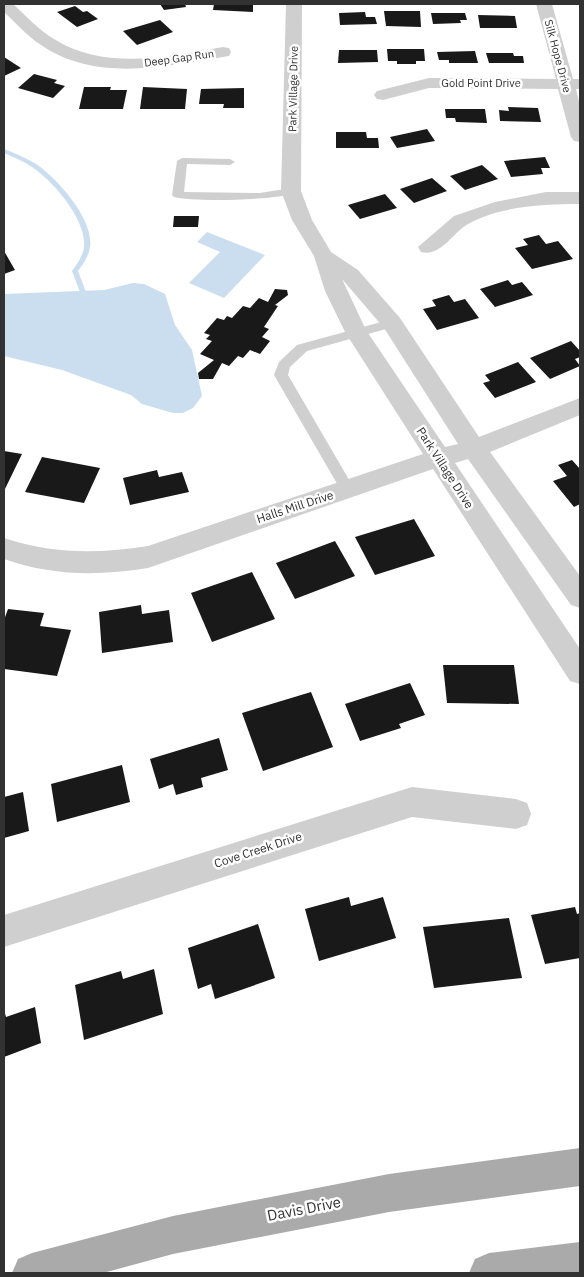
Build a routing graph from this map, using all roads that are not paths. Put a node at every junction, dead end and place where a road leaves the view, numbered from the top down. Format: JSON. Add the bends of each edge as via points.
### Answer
{"nodes":[{"id":1,"x":4,"y":4,"type":"edge"},
{"id":2,"x":294,"y":4,"type":"edge"},
{"id":3,"x":544,"y":4,"type":"edge"},
{"id":4,"x":223,"y":52,"type":"dead end"},
{"id":5,"x":573,"y":84,"type":"edge"},
{"id":6,"x":383,"y":95,"type":"dead end"},
{"id":7,"x":580,"y":137,"type":"edge"},
{"id":8,"x":230,"y":162,"type":"dead end"},
{"id":9,"x":291,"y":192,"type":"junction"},
{"id":10,"x":580,"y":198,"type":"edge"},
{"id":11,"x":428,"y":247,"type":"dead end"},
{"id":12,"x":324,"y":256,"type":"junction"},
{"id":13,"x":392,"y":323,"type":"junction"},
{"id":14,"x":356,"y":332,"type":"junction"},
{"id":15,"x":580,"y":406,"type":"edge"},
{"id":16,"x":474,"y":449,"type":"junction"},
{"id":17,"x":438,"y":458,"type":"junction"},
{"id":18,"x":348,"y":490,"type":"junction"},
{"id":19,"x":4,"y":549,"type":"edge"},
{"id":20,"x":580,"y":597,"type":"edge"},
{"id":21,"x":580,"y":672,"type":"edge"},
{"id":22,"x":516,"y":814,"type":"dead end"},
{"id":23,"x":4,"y":931,"type":"edge"},
{"id":24,"x":580,"y":1168,"type":"edge"},
{"id":25,"x":580,"y":1260,"type":"edge"},
{"id":26,"x":32,"y":1273,"type":"edge"},
{"id":27,"x":489,"y":1273,"type":"edge"}],
"edges":[{"from":1,"to":4,"type":"street","name":"Deep Gap Run","via":[[47,42],[94,60],[141,63]]},
{"from":2,"to":9,"type":"street","name":"Park Village Drive"},
{"from":3,"to":5,"type":"street","name":"Silk Hope Drive"},
{"from":5,"to":6,"type":"street","name":"Gold Point Drive","via":[[429,83]]},
{"from":5,"to":7,"type":"street","name":"Silk Hope Drive"},
{"from":8,"to":9,"type":"lane","via":[[182,161],[178,195],[260,196]]},
{"from":9,"to":12,"type":"street","name":"Park Village Drive","via":[[302,220]]},
{"from":10,"to":11,"type":"street","via":[[546,198],[502,206],[461,220]]},
{"from":12,"to":13,"type":"street","name":"Park Village Drive","via":[[351,275]]},
{"from":12,"to":14,"type":"street","name":"Park Village Drive","via":[[336,291]]},
{"from":13,"to":14,"type":"lane"},
{"from":13,"to":16,"type":"street","name":"Park Village Drive"},
{"from":14,"to":17,"type":"street","name":"Park Village Drive"},
{"from":14,"to":18,"type":"lane","via":[[302,348],[284,365],[281,376]]},
{"from":15,"to":16,"type":"street","name":"Halls Mill Drive"},
{"from":16,"to":17,"type":"street","name":"Halls Mill Drive"},
{"from":16,"to":20,"type":"street","name":"Park Village Drive"},
{"from":17,"to":18,"type":"street","name":"Halls Mill Drive"},
{"from":17,"to":21,"type":"street","name":"Park Village Drive"},
{"from":18,"to":19,"type":"street","name":"Halls Mill Drive","via":[[148,558],[114,564],[50,563]]},
{"from":22,"to":23,"type":"street","name":"Cove Creek Drive","via":[[412,802]]},
{"from":24,"to":26,"type":"main road","name":"Davis Drive","via":[[389,1192],[173,1235]]},
{"from":25,"to":27,"type":"main road"}]}
